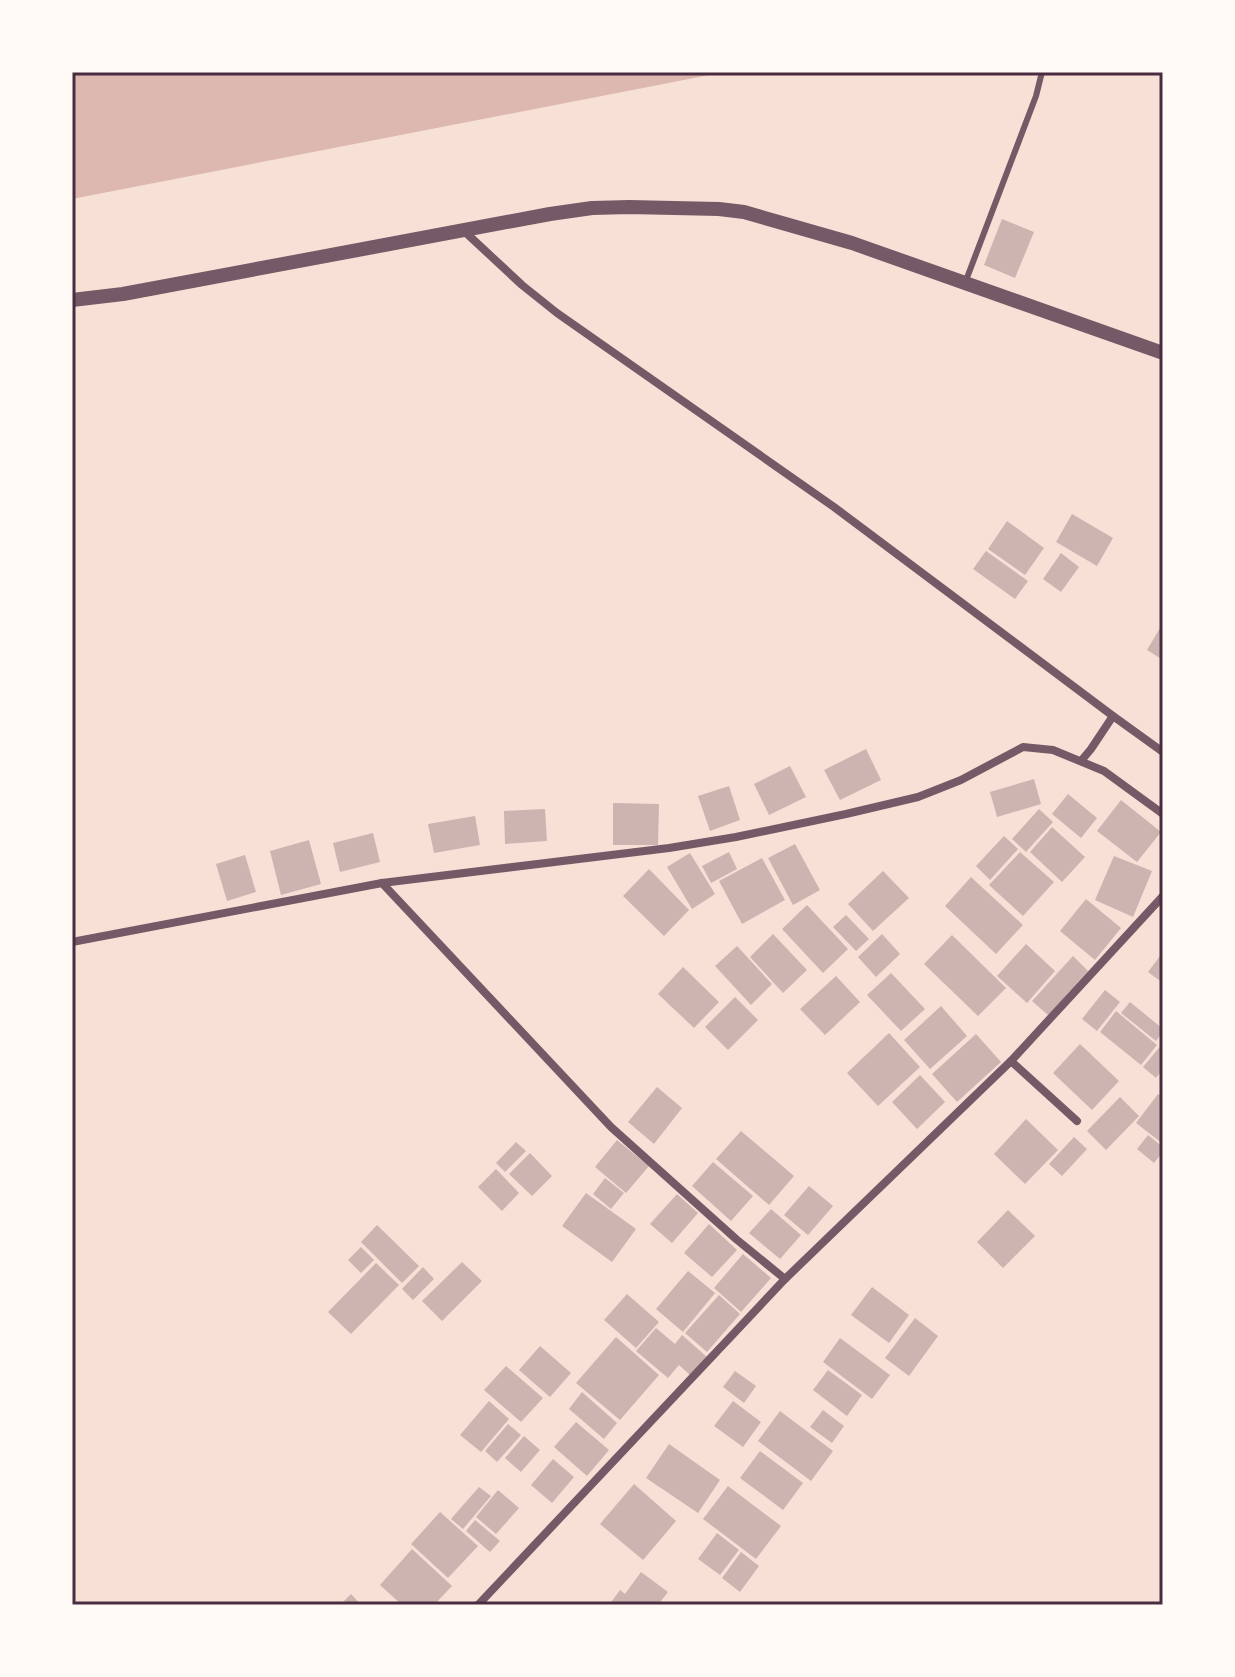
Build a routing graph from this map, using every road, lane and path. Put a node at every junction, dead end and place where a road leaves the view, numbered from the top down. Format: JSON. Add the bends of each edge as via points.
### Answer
{"nodes":[{"id":1,"x":1042,"y":72,"type":"edge"},
{"id":2,"x":464,"y":231,"type":"junction"},
{"id":3,"x":965,"y":283,"type":"junction"},
{"id":4,"x":72,"y":300,"type":"edge"},
{"id":5,"x":1163,"y":353,"type":"edge"},
{"id":6,"x":1113,"y":716,"type":"junction"},
{"id":7,"x":1163,"y":752,"type":"edge"},
{"id":8,"x":1081,"y":761,"type":"junction"},
{"id":9,"x":1163,"y":814,"type":"edge"},
{"id":10,"x":382,"y":883,"type":"junction"},
{"id":11,"x":1163,"y":896,"type":"edge"},
{"id":12,"x":72,"y":942,"type":"edge"},
{"id":13,"x":1011,"y":1061,"type":"junction"},
{"id":14,"x":1077,"y":1121,"type":"dead end"},
{"id":15,"x":785,"y":1279,"type":"junction"},
{"id":16,"x":478,"y":1605,"type":"edge"}],
"edges":[{"from":1,"to":3,"type":"lane"},
{"from":2,"to":3,"type":"street","via":[[592,208],[719,209],[779,221]]},
{"from":2,"to":4,"type":"street"},
{"from":2,"to":6,"type":"street","via":[[557,313],[834,507]]},
{"from":3,"to":5,"type":"street"},
{"from":6,"to":7,"type":"street"},
{"from":6,"to":8,"type":"street"},
{"from":8,"to":9,"type":"street","via":[[1104,771]]},
{"from":8,"to":10,"type":"street","via":[[1053,750],[1023,747],[918,797],[846,814],[669,848]]},
{"from":10,"to":12,"type":"street"},
{"from":10,"to":15,"type":"street","via":[[611,1127]]},
{"from":11,"to":13,"type":"street"},
{"from":13,"to":14,"type":"street"},
{"from":13,"to":15,"type":"street"},
{"from":15,"to":16,"type":"street"}]}
